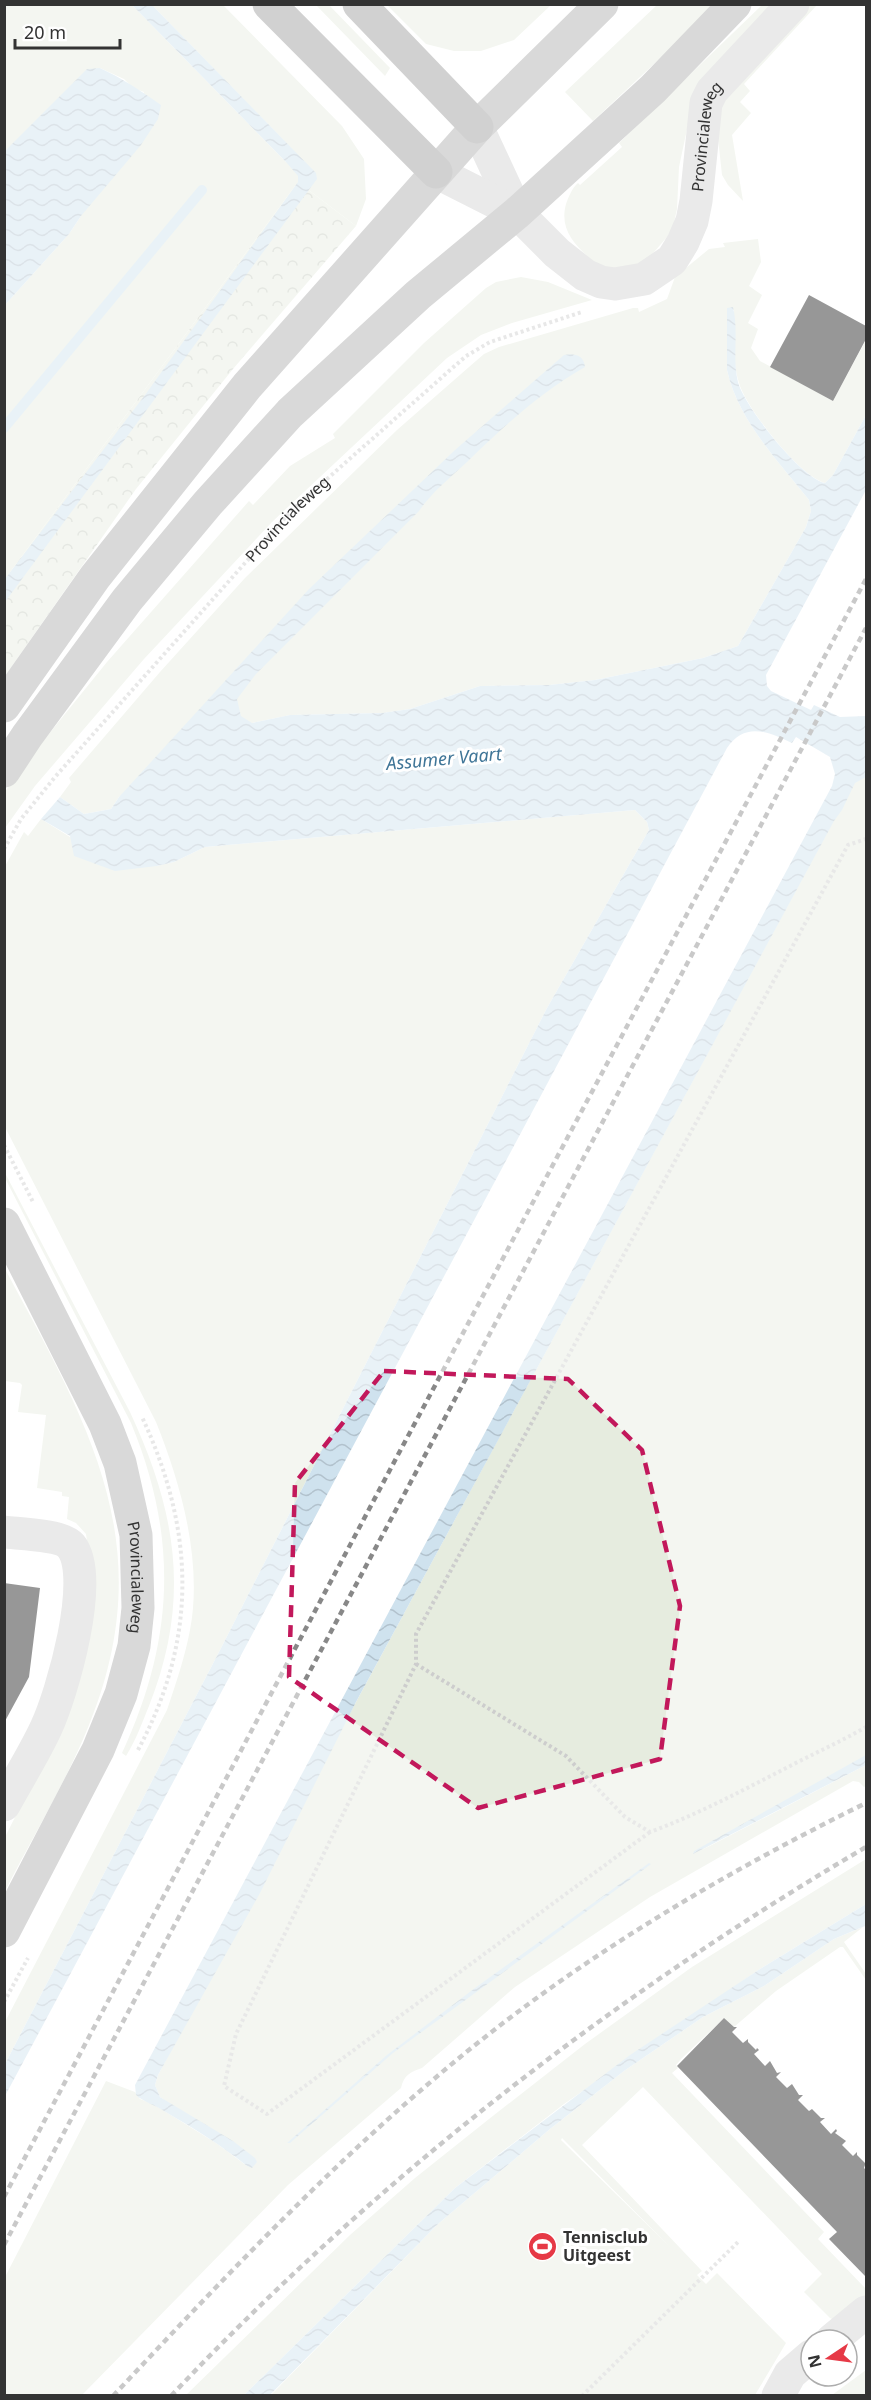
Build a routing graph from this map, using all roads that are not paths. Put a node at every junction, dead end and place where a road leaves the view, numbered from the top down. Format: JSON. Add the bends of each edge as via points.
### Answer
{"nodes":[{"id":1,"x":269,"y":4,"type":"edge"},
{"id":2,"x":359,"y":4,"type":"edge"},
{"id":3,"x":602,"y":4,"type":"edge"},
{"id":4,"x":735,"y":4,"type":"edge"},
{"id":5,"x":793,"y":4,"type":"edge"},
{"id":6,"x":477,"y":127,"type":"junction"},
{"id":7,"x":436,"y":172,"type":"junction"},
{"id":8,"x":517,"y":213,"type":"junction"},
{"id":9,"x":4,"y":706,"type":"edge"},
{"id":10,"x":4,"y":771,"type":"edge"},
{"id":11,"x":4,"y":1224,"type":"edge"},
{"id":12,"x":4,"y":1532,"type":"edge"},
{"id":13,"x":4,"y":1805,"type":"edge"},
{"id":14,"x":4,"y":1932,"type":"edge"},
{"id":15,"x":867,"y":2312,"type":"edge"},
{"id":16,"x":847,"y":2328,"type":"edge"},
{"id":17,"x":799,"y":2366,"type":"edge"},
{"id":18,"x":778,"y":2396,"type":"edge"}],
"edges":[{"from":1,"to":7,"type":"highway"},
{"from":2,"to":6,"type":"highway"},
{"from":3,"to":6,"type":"main road"},
{"from":4,"to":8,"type":"main road","via":[[653,89]]},
{"from":5,"to":8,"type":"street","name":"Provincialeweg","via":[[706,102],[692,221],[672,260],[659,270],[644,279],[601,282],[557,253]]},
{"from":6,"to":7,"type":"main road"},
{"from":6,"to":8,"type":"street","name":"Provincialeweg"},
{"from":7,"to":8,"type":"street","name":"Provincialeweg"},
{"from":7,"to":9,"type":"main road","via":[[247,386],[95,577]]},
{"from":8,"to":10,"type":"main road","via":[[418,295],[290,413],[127,600]]},
{"from":11,"to":14,"type":"main road","name":"Provincialeweg","via":[[105,1424],[120,1463],[136,1535],[138,1597],[134,1646],[121,1694],[98,1750]]},
{"from":12,"to":13,"type":"street","via":[[60,1539],[71,1545],[78,1562],[79,1587],[74,1639],[62,1689],[46,1729]]},
{"from":15,"to":16,"type":"street"},
{"from":17,"to":18,"type":"street"}]}
